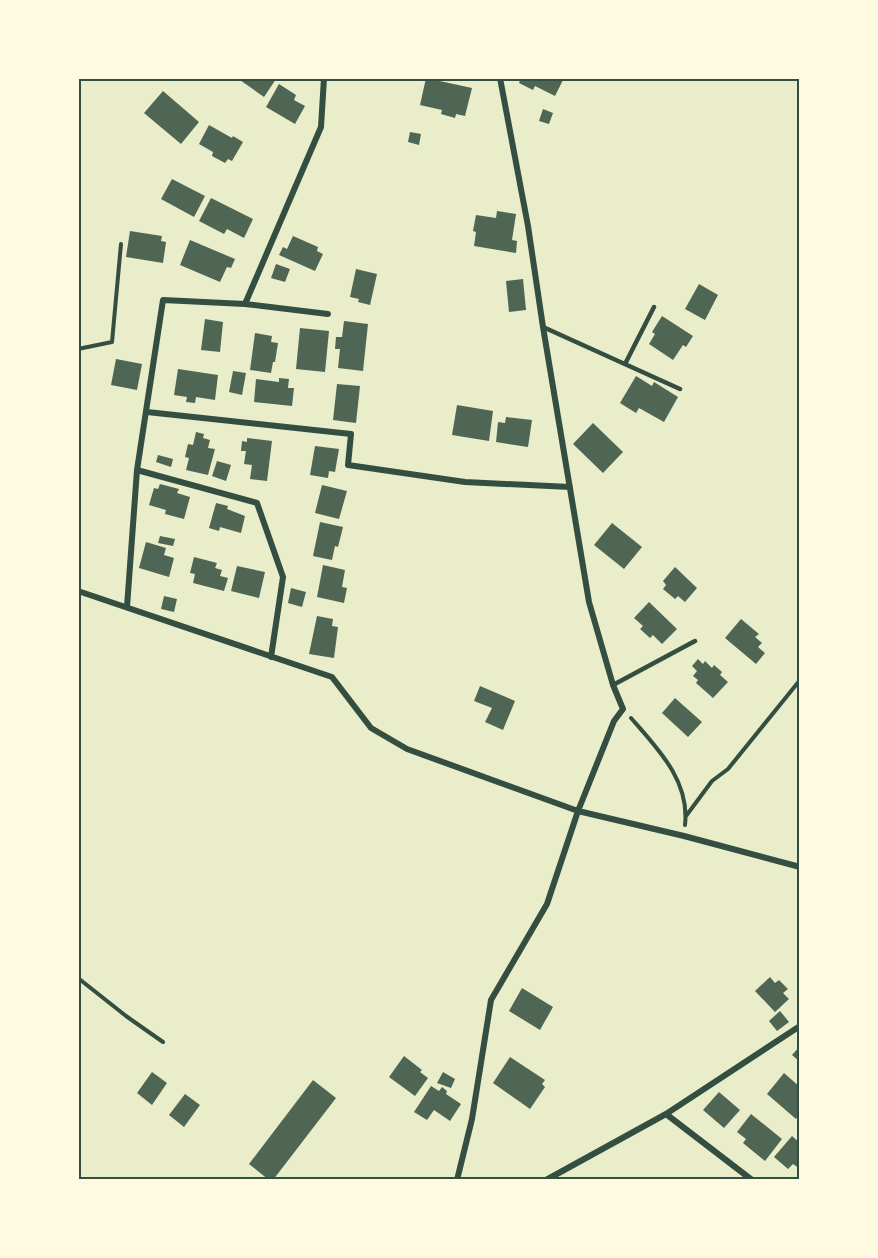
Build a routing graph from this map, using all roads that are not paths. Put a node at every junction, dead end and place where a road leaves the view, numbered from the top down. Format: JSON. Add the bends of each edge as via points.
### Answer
{"nodes":[{"id":1,"x":324,"y":78,"type":"edge"},
{"id":2,"x":500,"y":78,"type":"edge"},
{"id":3,"x":245,"y":304,"type":"junction"},
{"id":4,"x":654,"y":307,"type":"dead end"},
{"id":5,"x":328,"y":314,"type":"dead end"},
{"id":6,"x":543,"y":327,"type":"junction"},
{"id":7,"x":625,"y":364,"type":"junction"},
{"id":8,"x":680,"y":389,"type":"dead end"},
{"id":9,"x":147,"y":412,"type":"junction"},
{"id":10,"x":137,"y":470,"type":"junction"},
{"id":11,"x":570,"y":487,"type":"junction"},
{"id":12,"x":78,"y":591,"type":"edge"},
{"id":13,"x":127,"y":607,"type":"junction"},
{"id":14,"x":695,"y":641,"type":"dead end"},
{"id":15,"x":271,"y":657,"type":"junction"},
{"id":16,"x":613,"y":685,"type":"junction"},
{"id":17,"x":578,"y":811,"type":"junction"},
{"id":18,"x":800,"y":867,"type":"edge"},
{"id":19,"x":800,"y":1026,"type":"edge"},
{"id":20,"x":666,"y":1114,"type":"junction"},
{"id":21,"x":457,"y":1180,"type":"edge"},
{"id":22,"x":546,"y":1180,"type":"edge"},
{"id":23,"x":752,"y":1180,"type":"edge"}],
"edges":[{"from":1,"to":3,"type":"street","via":[[321,127]]},
{"from":2,"to":6,"type":"street"},
{"from":3,"to":5,"type":"street"},
{"from":3,"to":9,"type":"street","via":[[163,300]]},
{"from":4,"to":7,"type":"lane"},
{"from":6,"to":7,"type":"lane"},
{"from":6,"to":11,"type":"street"},
{"from":7,"to":8,"type":"lane"},
{"from":9,"to":10,"type":"street"},
{"from":9,"to":11,"type":"street","via":[[351,434],[348,465],[465,482]]},
{"from":10,"to":13,"type":"street"},
{"from":10,"to":15,"type":"street","via":[[256,503],[283,577]]},
{"from":11,"to":16,"type":"street","via":[[589,602]]},
{"from":12,"to":13,"type":"street"},
{"from":13,"to":15,"type":"street"},
{"from":14,"to":16,"type":"lane"},
{"from":15,"to":17,"type":"street","via":[[332,677],[371,728],[407,749]]},
{"from":16,"to":17,"type":"street","via":[[622,709]]},
{"from":17,"to":18,"type":"street"},
{"from":17,"to":21,"type":"street","via":[[547,904],[491,1000],[472,1119]]},
{"from":19,"to":20,"type":"street"},
{"from":20,"to":22,"type":"street"},
{"from":20,"to":23,"type":"street"}]}
